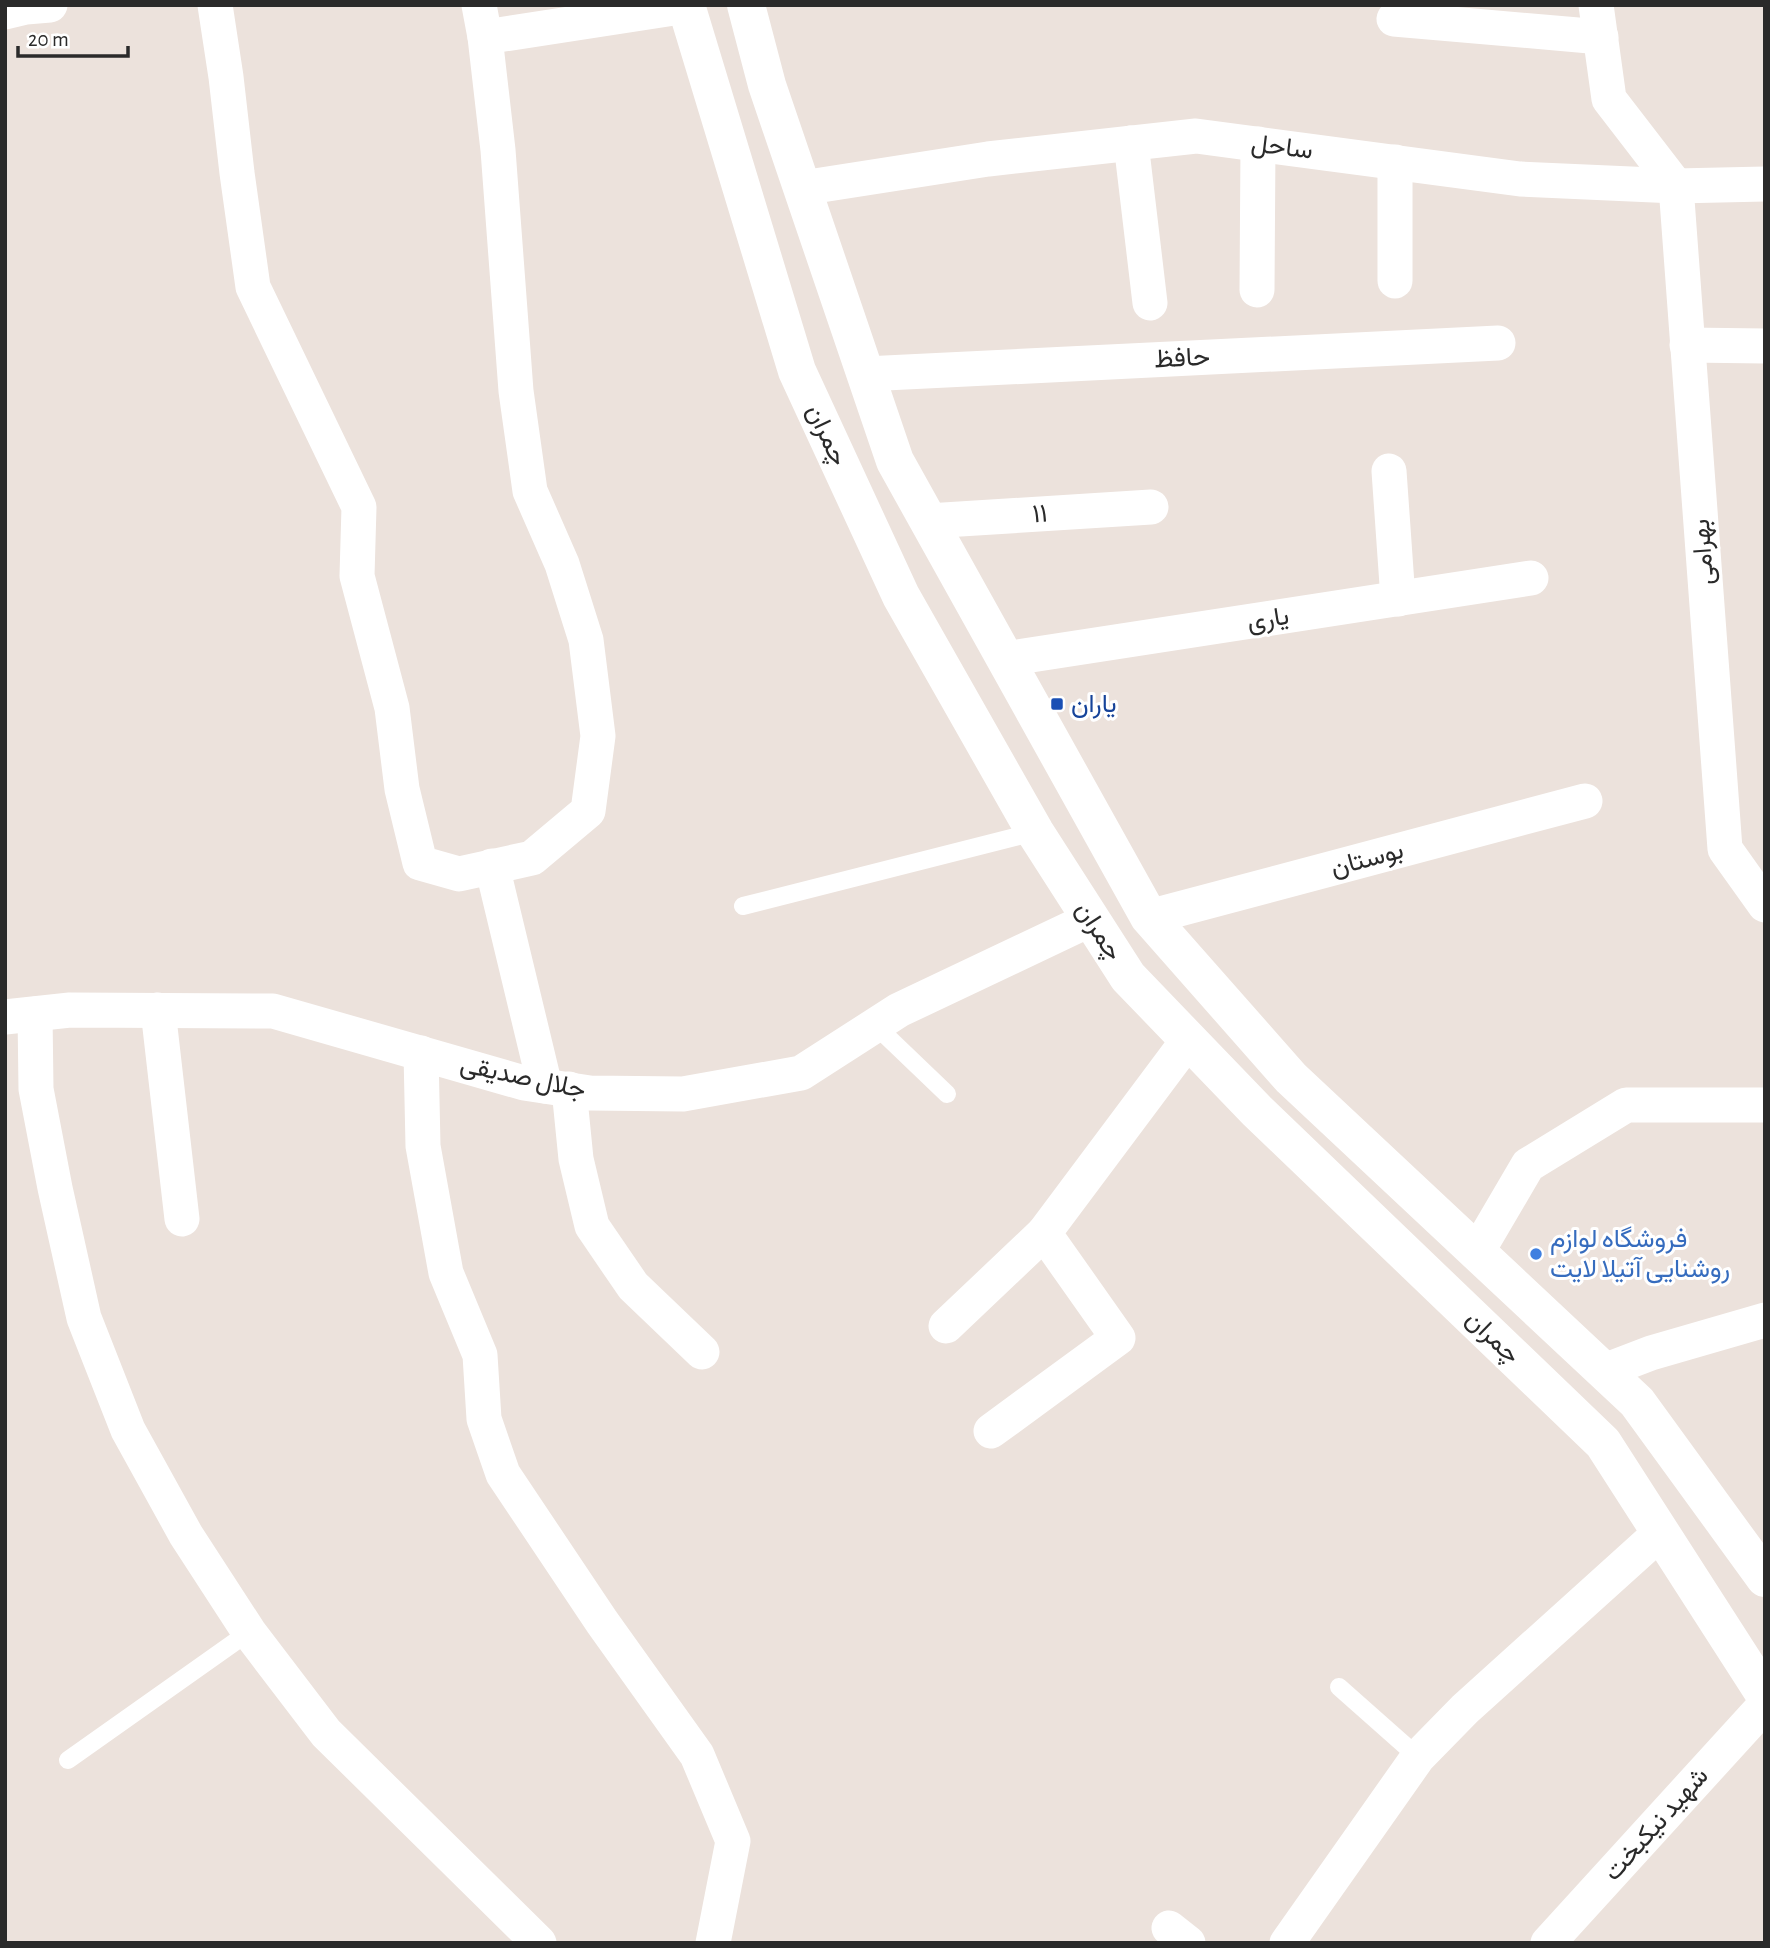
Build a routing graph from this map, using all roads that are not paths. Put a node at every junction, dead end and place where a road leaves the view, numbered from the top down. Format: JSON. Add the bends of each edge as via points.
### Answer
{"nodes":[{"id":1,"x":215,"y":5,"type":"edge"},
{"id":2,"x":746,"y":5,"type":"edge"},
{"id":3,"x":686,"y":6,"type":"edge"},
{"id":4,"x":1394,"y":19,"type":"dead end"},
{"id":5,"x":482,"y":21,"type":"edge"},
{"id":6,"x":1599,"y":21,"type":"edge"},
{"id":7,"x":1131,"y":143,"type":"junction"},
{"id":8,"x":1258,"y":144,"type":"junction"},
{"id":9,"x":1395,"y":162,"type":"junction"},
{"id":10,"x":1765,"y":184,"type":"edge"},
{"id":11,"x":1676,"y":186,"type":"junction"},
{"id":12,"x":802,"y":188,"type":"junction"},
{"id":13,"x":1395,"y":281,"type":"dead end"},
{"id":14,"x":1257,"y":289,"type":"dead end"},
{"id":15,"x":1150,"y":303,"type":"dead end"},
{"id":16,"x":1498,"y":343,"type":"dead end"},
{"id":17,"x":1687,"y":345,"type":"junction"},
{"id":18,"x":1765,"y":346,"type":"edge"},
{"id":19,"x":865,"y":374,"type":"junction"},
{"id":20,"x":1389,"y":471,"type":"dead end"},
{"id":21,"x":1151,"y":506,"type":"dead end"},
{"id":22,"x":928,"y":521,"type":"junction"},
{"id":23,"x":1531,"y":578,"type":"dead end"},
{"id":24,"x":1398,"y":599,"type":"junction"},
{"id":25,"x":1005,"y":659,"type":"junction"},
{"id":26,"x":1585,"y":801,"type":"dead end"},
{"id":27,"x":1035,"y":832,"type":"junction"},
{"id":28,"x":492,"y":866,"type":"junction"},
{"id":29,"x":1765,"y":905,"type":"edge"},
{"id":30,"x":743,"y":906,"type":"dead end"},
{"id":31,"x":1149,"y":918,"type":"junction"},
{"id":32,"x":1091,"y":919,"type":"junction"},
{"id":33,"x":158,"y":1010,"type":"junction"},
{"id":34,"x":20,"y":1016,"type":"edge"},
{"id":35,"x":875,"y":1025,"type":"junction"},
{"id":36,"x":1189,"y":1040,"type":"junction"},
{"id":37,"x":421,"y":1053,"type":"junction"},
{"id":38,"x":557,"y":1088,"type":"junction"},
{"id":39,"x":947,"y":1094,"type":"dead end"},
{"id":40,"x":1763,"y":1099,"type":"edge"},
{"id":41,"x":182,"y":1219,"type":"dead end"},
{"id":42,"x":1044,"y":1233,"type":"junction"},
{"id":43,"x":1477,"y":1252,"type":"junction"},
{"id":44,"x":1765,"y":1320,"type":"edge"},
{"id":45,"x":946,"y":1326,"type":"dead end"},
{"id":46,"x":702,"y":1352,"type":"dead end"},
{"id":47,"x":1604,"y":1371,"type":"junction"},
{"id":48,"x":991,"y":1431,"type":"dead end"},
{"id":49,"x":1660,"y":1533,"type":"junction"},
{"id":50,"x":1765,"y":1578,"type":"edge"},
{"id":51,"x":249,"y":1632,"type":"junction"},
{"id":52,"x":1339,"y":1687,"type":"dead end"},
{"id":53,"x":1765,"y":1695,"type":"edge"},
{"id":54,"x":1765,"y":1706,"type":"edge"},
{"id":55,"x":1418,"y":1757,"type":"junction"},
{"id":56,"x":68,"y":1760,"type":"dead end"},
{"id":57,"x":539,"y":1943,"type":"edge"},
{"id":58,"x":713,"y":1943,"type":"edge"},
{"id":59,"x":1287,"y":1943,"type":"edge"},
{"id":60,"x":1548,"y":1943,"type":"edge"}],
"edges":[{"from":1,"to":28,"type":"street","via":[[253,287],[359,507],[357,576],[392,708],[402,789],[420,863],[459,874]]},
{"from":2,"to":12,"type":"main road","name":"چمران"},
{"from":3,"to":5,"type":"street"},
{"from":3,"to":27,"type":"main road","name":"چمران","via":[[797,371],[901,596]]},
{"from":4,"to":6,"type":"street"},
{"from":5,"to":28,"type":"street","via":[[498,150],[516,391],[530,491],[562,564],[586,640],[598,736],[588,811],[532,858]]},
{"from":6,"to":11,"type":"street","via":[[1609,99]]},
{"from":7,"to":8,"type":"street","name":"ساحل","via":[[1196,136]]},
{"from":7,"to":12,"type":"street","name":"ساحل","via":[[988,159]]},
{"from":7,"to":15,"type":"street"},
{"from":8,"to":9,"type":"street","name":"ساحل"},
{"from":8,"to":14,"type":"street"},
{"from":9,"to":11,"type":"street","name":"ساحل","via":[[1520,179]]},
{"from":9,"to":13,"type":"street"},
{"from":10,"to":11,"type":"street","name":"ساحل"},
{"from":11,"to":17,"type":"street","name":"بهرامی"},
{"from":12,"to":19,"type":"main road","name":"چمران"},
{"from":16,"to":19,"type":"street","name":"حافظ"},
{"from":17,"to":18,"type":"street"},
{"from":17,"to":29,"type":"street","name":"بهرامی","via":[[1725,849]]},
{"from":19,"to":22,"type":"main road","name":"چمران","via":[[895,461]]},
{"from":20,"to":24,"type":"street"},
{"from":21,"to":22,"type":"street","name":"۱۱"},
{"from":22,"to":25,"type":"main road","name":"چمران"},
{"from":23,"to":24,"type":"street","name":"یاری"},
{"from":24,"to":25,"type":"street","name":"یاری"},
{"from":25,"to":31,"type":"main road","name":"چمران"},
{"from":26,"to":31,"type":"street","name":"بوستان"},
{"from":27,"to":30,"type":"lane"},
{"from":27,"to":32,"type":"main road","name":"چمران"},
{"from":28,"to":38,"type":"street"},
{"from":31,"to":43,"type":"main road","name":"چمران","via":[[1291,1078]]},
{"from":32,"to":35,"type":"street","name":"جلال صدیقی"},
{"from":32,"to":36,"type":"main road","name":"چمران","via":[[1128,977]]},
{"from":33,"to":34,"type":"street","name":"جلال صدیقی","via":[[70,1010]]},
{"from":33,"to":37,"type":"street","name":"جلال صدیقی","via":[[273,1010]]},
{"from":33,"to":41,"type":"street"},
{"from":34,"to":51,"type":"street","via":[[84,1318],[128,1430],[186,1535]]},
{"from":35,"to":38,"type":"street","name":"جلال صدیقی","via":[[801,1073],[683,1094]]},
{"from":35,"to":39,"type":"lane"},
{"from":36,"to":42,"type":"street"},
{"from":36,"to":49,"type":"main road","name":"چمران","via":[[1603,1443]]},
{"from":37,"to":38,"type":"street","name":"جلال صدیقی"},
{"from":37,"to":58,"type":"street","via":[[422,1146],[446,1273],[480,1355],[484,1419],[503,1474],[697,1755],[733,1840]]},
{"from":38,"to":46,"type":"street","via":[[592,1226],[633,1286]]},
{"from":40,"to":43,"type":"street","via":[[1626,1105],[1528,1165]]},
{"from":42,"to":45,"type":"street"},
{"from":42,"to":48,"type":"street","via":[[1118,1338]]},
{"from":43,"to":47,"type":"main road","name":"چمران"},
{"from":44,"to":47,"type":"street"},
{"from":47,"to":50,"type":"main road","name":"چمران","via":[[1637,1402]]},
{"from":49,"to":53,"type":"main road","name":"چمران"},
{"from":49,"to":55,"type":"street"},
{"from":51,"to":56,"type":"lane"},
{"from":51,"to":57,"type":"street","via":[[326,1733]]},
{"from":52,"to":55,"type":"lane"},
{"from":54,"to":60,"type":"street","name":"شهید نیکبخت"},
{"from":55,"to":59,"type":"street"}]}
